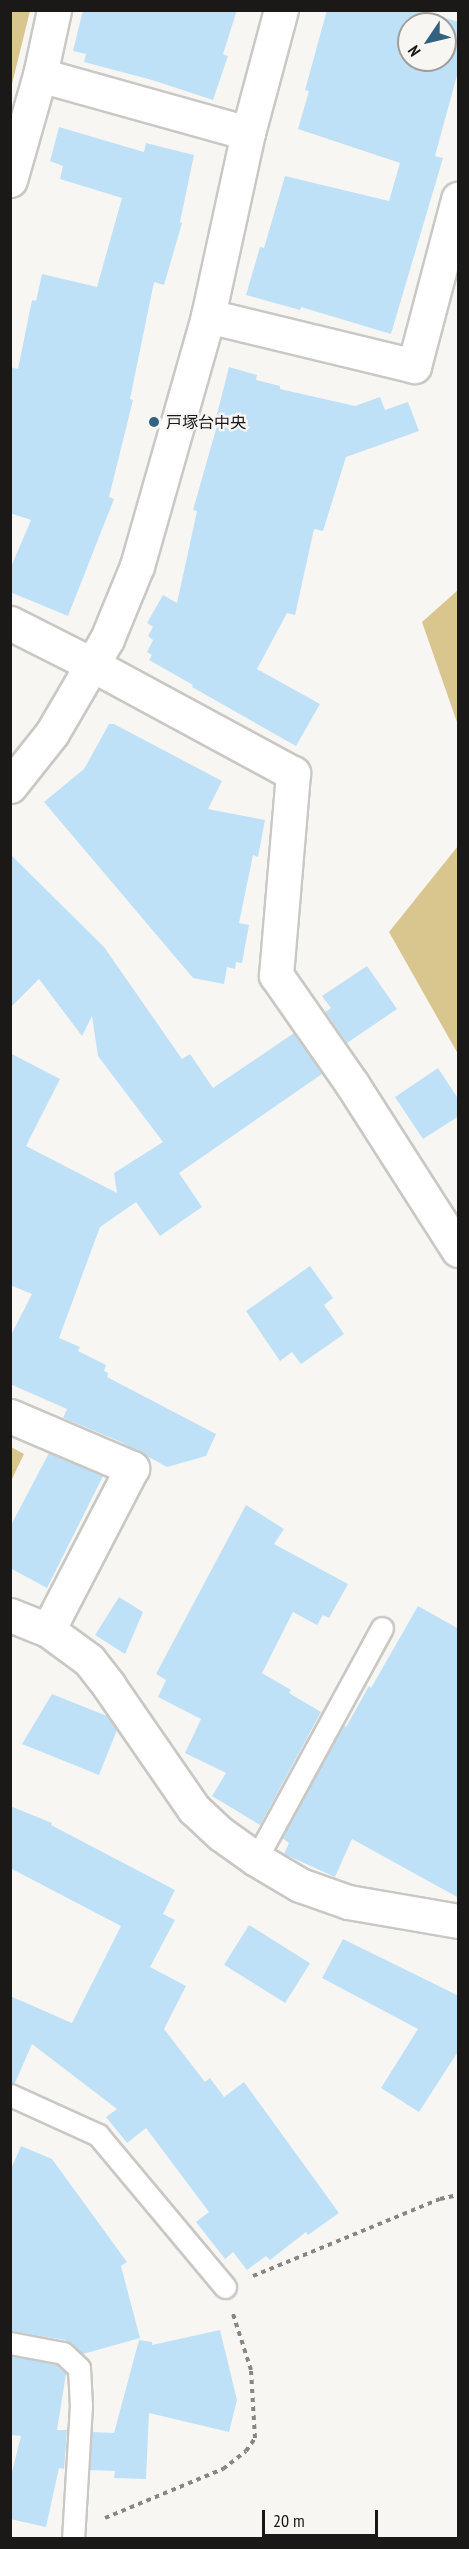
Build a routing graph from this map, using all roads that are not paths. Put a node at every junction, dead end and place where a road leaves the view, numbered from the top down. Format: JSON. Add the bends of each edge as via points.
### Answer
{"nodes":[{"id":1,"x":54,"y":10,"type":"edge"},
{"id":2,"x":281,"y":10,"type":"edge"},
{"id":3,"x":40,"y":75,"type":"junction"},
{"id":4,"x":248,"y":133,"type":"junction"},
{"id":5,"x":10,"y":180,"type":"edge"},
{"id":6,"x":459,"y":199,"type":"edge"},
{"id":7,"x":208,"y":316,"type":"junction"},
{"id":8,"x":10,"y":623,"type":"edge"},
{"id":9,"x":91,"y":664,"type":"junction"},
{"id":10,"x":10,"y":786,"type":"edge"},
{"id":11,"x":459,"y":1250,"type":"edge"},
{"id":12,"x":10,"y":1416,"type":"edge"},
{"id":13,"x":10,"y":1615,"type":"edge"},
{"id":14,"x":382,"y":1628,"type":"dead end"},
{"id":15,"x":48,"y":1630,"type":"junction"},
{"id":16,"x":256,"y":1859,"type":"junction"},
{"id":17,"x":459,"y":1922,"type":"edge"},
{"id":18,"x":10,"y":2095,"type":"edge"},
{"id":19,"x":225,"y":2287,"type":"road end"},
{"id":20,"x":10,"y":2343,"type":"edge"},
{"id":21,"x":73,"y":2535,"type":"edge"}],
"edges":[{"from":1,"to":3,"type":"street"},
{"from":2,"to":4,"type":"street"},
{"from":3,"to":4,"type":"street"},
{"from":3,"to":5,"type":"street"},
{"from":4,"to":7,"type":"street"},
{"from":6,"to":7,"type":"street","via":[[414,366]]},
{"from":7,"to":9,"type":"street","via":[[137,566],[107,639]]},
{"from":8,"to":9,"type":"street"},
{"from":9,"to":10,"type":"street","via":[[52,733]]},
{"from":9,"to":11,"type":"street","via":[[292,773],[276,975]]},
{"from":12,"to":15,"type":"street","via":[[132,1468]]},
{"from":13,"to":15,"type":"street"},
{"from":14,"to":16,"type":"lane"},
{"from":15,"to":16,"type":"street","via":[[88,1660],[194,1809]]},
{"from":16,"to":17,"type":"street","via":[[300,1885],[348,1902]]},
{"from":18,"to":19,"type":"lane","via":[[98,2135]]},
{"from":20,"to":21,"type":"lane","via":[[63,2353],[80,2368]]}]}
